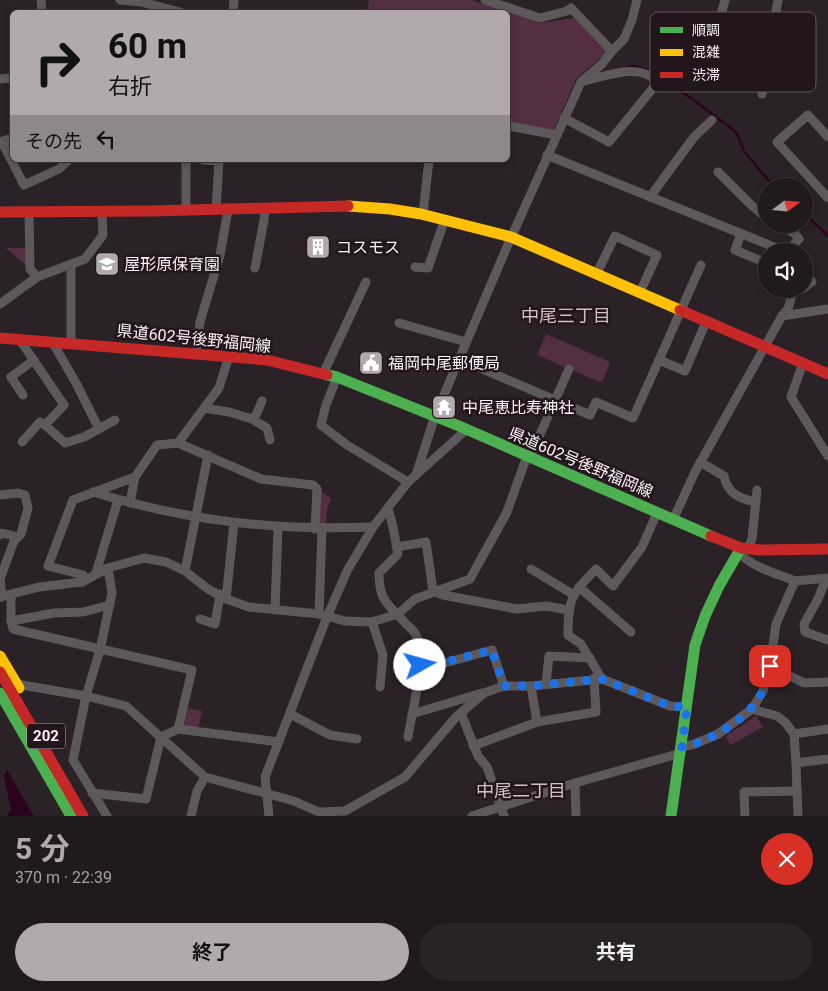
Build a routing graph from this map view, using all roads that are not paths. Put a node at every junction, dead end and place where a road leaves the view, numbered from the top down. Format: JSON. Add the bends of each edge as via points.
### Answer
{"nodes":[{"id":1,"x":120,"y":0,"type":"edge"},
{"id":2,"x":484,"y":0,"type":"edge"},
{"id":3,"x":637,"y":0,"type":"edge"},
{"id":4,"x":568,"y":4,"type":"edge"},
{"id":5,"x":172,"y":10,"type":"edge"},
{"id":6,"x":612,"y":51,"type":"junction"},
{"id":7,"x":650,"y":74,"type":"edge"},
{"id":8,"x":581,"y":82,"type":"junction"},
{"id":9,"x":650,"y":92,"type":"edge"},
{"id":10,"x":564,"y":118,"type":"junction"},
{"id":11,"x":712,"y":120,"type":"dead end"},
{"id":12,"x":510,"y":126,"type":"edge"},
{"id":13,"x":557,"y":135,"type":"junction"},
{"id":14,"x":828,"y":137,"type":"edge"},
{"id":15,"x":1,"y":142,"type":"edge"},
{"id":16,"x":547,"y":155,"type":"junction"},
{"id":17,"x":10,"y":159,"type":"edge"},
{"id":18,"x":12,"y":162,"type":"edge"},
{"id":19,"x":67,"y":162,"type":"edge"},
{"id":20,"x":186,"y":162,"type":"edge"},
{"id":21,"x":219,"y":162,"type":"edge"},
{"id":22,"x":429,"y":162,"type":"edge"},
{"id":23,"x":718,"y":172,"type":"dead end"},
{"id":24,"x":650,"y":197,"type":"junction"},
{"id":25,"x":828,"y":198,"type":"edge"},
{"id":26,"x":264,"y":208,"type":"junction"},
{"id":27,"x":216,"y":210,"type":"junction"},
{"id":28,"x":228,"y":210,"type":"junction"},
{"id":29,"x":186,"y":211,"type":"junction"},
{"id":30,"x":758,"y":211,"type":"edge"},
{"id":31,"x":0,"y":212,"type":"edge"},
{"id":32,"x":29,"y":212,"type":"junction"},
{"id":33,"x":102,"y":212,"type":"junction"},
{"id":34,"x":423,"y":214,"type":"junction"},
{"id":35,"x":445,"y":219,"type":"junction"},
{"id":36,"x":794,"y":233,"type":"edge"},
{"id":37,"x":741,"y":234,"type":"junction"},
{"id":38,"x":511,"y":238,"type":"junction"},
{"id":39,"x":764,"y":243,"type":"edge"},
{"id":40,"x":795,"y":243,"type":"edge"},
{"id":41,"x":758,"y":260,"type":"edge"},
{"id":42,"x":71,"y":264,"type":"junction"},
{"id":43,"x":701,"y":265,"type":"dead end"},
{"id":44,"x":415,"y":267,"type":"dead end"},
{"id":45,"x":255,"y":268,"type":"dead end"},
{"id":46,"x":597,"y":273,"type":"junction"},
{"id":47,"x":37,"y":277,"type":"junction"},
{"id":48,"x":366,"y":282,"type":"dead end"},
{"id":49,"x":640,"y":292,"type":"junction"},
{"id":50,"x":789,"y":298,"type":"edge"},
{"id":51,"x":0,"y":304,"type":"edge"},
{"id":52,"x":828,"y":309,"type":"edge"},
{"id":53,"x":680,"y":310,"type":"junction"},
{"id":54,"x":782,"y":316,"type":"junction"},
{"id":55,"x":706,"y":322,"type":"junction"},
{"id":56,"x":399,"y":323,"type":"dead end"},
{"id":57,"x":0,"y":338,"type":"edge"},
{"id":58,"x":20,"y":340,"type":"junction"},
{"id":59,"x":466,"y":342,"type":"junction"},
{"id":60,"x":53,"y":343,"type":"junction"},
{"id":61,"x":71,"y":344,"type":"junction"},
{"id":62,"x":764,"y":346,"type":"junction"},
{"id":63,"x":196,"y":354,"type":"junction"},
{"id":64,"x":229,"y":356,"type":"junction"},
{"id":65,"x":459,"y":359,"type":"junction"},
{"id":66,"x":34,"y":360,"type":"junction"},
{"id":67,"x":659,"y":360,"type":"junction"},
{"id":68,"x":803,"y":363,"type":"junction"},
{"id":69,"x":569,"y":369,"type":"dead end"},
{"id":70,"x":324,"y":374,"type":"junction"},
{"id":71,"x":828,"y":374,"type":"edge"},
{"id":72,"x":336,"y":377,"type":"junction"},
{"id":73,"x":23,"y":395,"type":"dead end"},
{"id":74,"x":555,"y":400,"type":"junction"},
{"id":75,"x":262,"y":401,"type":"dead end"},
{"id":76,"x":204,"y":408,"type":"junction"},
{"id":77,"x":435,"y":416,"type":"junction"},
{"id":78,"x":252,"y":419,"type":"junction"},
{"id":79,"x":115,"y":420,"type":"dead end"},
{"id":80,"x":45,"y":425,"type":"junction"},
{"id":81,"x":99,"y":429,"type":"junction"},
{"id":82,"x":466,"y":430,"type":"junction"},
{"id":83,"x":270,"y":440,"type":"dead end"},
{"id":84,"x":22,"y":442,"type":"dead end"},
{"id":85,"x":178,"y":443,"type":"junction"},
{"id":86,"x":208,"y":455,"type":"junction"},
{"id":87,"x":828,"y":456,"type":"edge"},
{"id":88,"x":529,"y":457,"type":"junction"},
{"id":89,"x":700,"y":462,"type":"junction"},
{"id":90,"x":416,"y":475,"type":"junction"},
{"id":91,"x":135,"y":477,"type":"junction"},
{"id":92,"x":408,"y":482,"type":"junction"},
{"id":93,"x":758,"y":490,"type":"dead end"},
{"id":94,"x":93,"y":492,"type":"junction"},
{"id":95,"x":0,"y":495,"type":"edge"},
{"id":96,"x":118,"y":500,"type":"junction"},
{"id":97,"x":756,"y":502,"type":"junction"},
{"id":98,"x":130,"y":503,"type":"junction"},
{"id":99,"x":388,"y":508,"type":"junction"},
{"id":100,"x":657,"y":513,"type":"junction"},
{"id":101,"x":195,"y":516,"type":"junction"},
{"id":102,"x":673,"y":520,"type":"junction"},
{"id":103,"x":234,"y":523,"type":"junction"},
{"id":104,"x":278,"y":527,"type":"junction"},
{"id":105,"x":373,"y":527,"type":"junction"},
{"id":106,"x":318,"y":529,"type":"junction"},
{"id":107,"x":0,"y":535,"type":"edge"},
{"id":108,"x":18,"y":537,"type":"junction"},
{"id":109,"x":396,"y":547,"type":"junction"},
{"id":110,"x":743,"y":549,"type":"junction"},
{"id":111,"x":828,"y":549,"type":"edge"},
{"id":112,"x":108,"y":568,"type":"junction"},
{"id":113,"x":531,"y":569,"type":"dead end"},
{"id":114,"x":185,"y":571,"type":"junction"},
{"id":115,"x":96,"y":573,"type":"junction"},
{"id":116,"x":827,"y":578,"type":"edge"},
{"id":117,"x":795,"y":581,"type":"junction"},
{"id":118,"x":82,"y":582,"type":"junction"},
{"id":119,"x":435,"y":591,"type":"junction"},
{"id":120,"x":576,"y":591,"type":"junction"},
{"id":121,"x":4,"y":596,"type":"edge"},
{"id":122,"x":222,"y":597,"type":"junction"},
{"id":123,"x":110,"y":605,"type":"junction"},
{"id":124,"x":275,"y":610,"type":"junction"},
{"id":125,"x":568,"y":610,"type":"junction"},
{"id":126,"x":398,"y":614,"type":"junction"},
{"id":127,"x":323,"y":615,"type":"junction"},
{"id":128,"x":200,"y":619,"type":"dead end"},
{"id":129,"x":11,"y":621,"type":"junction"},
{"id":130,"x":372,"y":622,"type":"junction"},
{"id":131,"x":631,"y":632,"type":"dead end"},
{"id":132,"x":828,"y":640,"type":"edge"},
{"id":133,"x":100,"y":650,"type":"junction"},
{"id":134,"x":0,"y":656,"type":"edge"},
{"id":135,"x":590,"y":658,"type":"junction"},
{"id":136,"x":420,"y":665,"type":"junction"},
{"id":137,"x":770,"y":666,"type":"junction"},
{"id":138,"x":0,"y":672,"type":"edge"},
{"id":139,"x":598,"y":678,"type":"junction"},
{"id":140,"x":0,"y":682,"type":"edge"},
{"id":141,"x":828,"y":682,"type":"edge"},
{"id":142,"x":546,"y":684,"type":"junction"},
{"id":143,"x":17,"y":685,"type":"junction"},
{"id":144,"x":504,"y":686,"type":"junction"},
{"id":145,"x":531,"y":686,"type":"junction"},
{"id":146,"x":380,"y":687,"type":"dead end"},
{"id":147,"x":0,"y":693,"type":"edge"},
{"id":148,"x":484,"y":693,"type":"junction"},
{"id":149,"x":86,"y":696,"type":"junction"},
{"id":150,"x":0,"y":700,"type":"edge"},
{"id":151,"x":687,"y":707,"type":"junction"},
{"id":152,"x":752,"y":709,"type":"junction"},
{"id":153,"x":461,"y":713,"type":"junction"},
{"id":154,"x":290,"y":714,"type":"junction"},
{"id":155,"x":412,"y":714,"type":"junction"},
{"id":156,"x":537,"y":722,"type":"junction"},
{"id":157,"x":178,"y":728,"type":"junction"},
{"id":158,"x":828,"y":729,"type":"edge"},
{"id":159,"x":794,"y":734,"type":"junction"},
{"id":160,"x":161,"y":737,"type":"junction"},
{"id":161,"x":408,"y":737,"type":"dead end"},
{"id":162,"x":357,"y":739,"type":"dead end"},
{"id":163,"x":278,"y":742,"type":"junction"},
{"id":164,"x":473,"y":746,"type":"junction"},
{"id":165,"x":681,"y":750,"type":"junction"},
{"id":166,"x":828,"y":759,"type":"edge"},
{"id":167,"x":796,"y":763,"type":"junction"},
{"id":168,"x":205,"y":777,"type":"junction"},
{"id":169,"x":575,"y":783,"type":"junction"},
{"id":170,"x":797,"y":791,"type":"junction"},
{"id":171,"x":92,"y":793,"type":"junction"},
{"id":172,"x":266,"y":793,"type":"junction"},
{"id":173,"x":502,"y":812,"type":"edge"},
{"id":174,"x":67,"y":816,"type":"edge"},
{"id":175,"x":71,"y":816,"type":"edge"},
{"id":176,"x":83,"y":816,"type":"edge"},
{"id":177,"x":92,"y":816,"type":"edge"},
{"id":178,"x":107,"y":816,"type":"edge"},
{"id":179,"x":191,"y":816,"type":"edge"},
{"id":180,"x":268,"y":816,"type":"edge"},
{"id":181,"x":472,"y":816,"type":"edge"},
{"id":182,"x":576,"y":816,"type":"edge"},
{"id":183,"x":672,"y":816,"type":"edge"},
{"id":184,"x":745,"y":816,"type":"edge"},
{"id":185,"x":798,"y":816,"type":"edge"}],
"edges":[{"from":1,"to":5,"type":"street"},
{"from":2,"to":4,"type":"street","via":[[540,18],[567,11]]},
{"from":3,"to":6,"type":"street","via":[[624,39]]},
{"from":4,"to":6,"type":"street"},
{"from":6,"to":8,"type":"street"},
{"from":7,"to":8,"type":"street","via":[[634,70]]},
{"from":8,"to":10,"type":"street"},
{"from":9,"to":10,"type":"street","via":[[609,142]]},
{"from":10,"to":13,"type":"street"},
{"from":11,"to":24,"type":"street","via":[[694,137]]},
{"from":12,"to":13,"type":"street"},
{"from":13,"to":16,"type":"street"},
{"from":14,"to":25,"type":"street","via":[[808,114],[777,142]]},
{"from":15,"to":17,"type":"street"},
{"from":16,"to":24,"type":"street"},
{"from":16,"to":38,"type":"street"},
{"from":18,"to":19,"type":"street","via":[[24,185]]},
{"from":20,"to":29,"type":"street"},
{"from":21,"to":27,"type":"street"},
{"from":22,"to":34,"type":"street"},
{"from":23,"to":30,"type":"street"},
{"from":24,"to":37,"type":"street"},
{"from":26,"to":28,"type":"main road"},
{"from":26,"to":34,"type":"main road","via":[[331,206]]},
{"from":26,"to":45,"type":"street"},
{"from":27,"to":28,"type":"main road"},
{"from":27,"to":29,"type":"main road"},
{"from":28,"to":63,"type":"street","via":[[220,255],[200,322]]},
{"from":29,"to":33,"type":"main road"},
{"from":31,"to":32,"type":"main road"},
{"from":32,"to":33,"type":"main road"},
{"from":32,"to":47,"type":"street","via":[[30,269]]},
{"from":33,"to":42,"type":"street","via":[[103,234],[84,259]]},
{"from":34,"to":35,"type":"main road"},
{"from":35,"to":38,"type":"main road"},
{"from":35,"to":44,"type":"street","via":[[428,268]]},
{"from":36,"to":40,"type":"street","via":[[799,239]]},
{"from":37,"to":39,"type":"street"},
{"from":37,"to":41,"type":"street","via":[[735,250]]},
{"from":38,"to":46,"type":"main road"},
{"from":38,"to":59,"type":"street"},
{"from":42,"to":47,"type":"street"},
{"from":42,"to":61,"type":"street"},
{"from":43,"to":53,"type":"street"},
{"from":46,"to":49,"type":"main road"},
{"from":46,"to":49,"type":"street","via":[[615,236],[657,255]]},
{"from":47,"to":51,"type":"street"},
{"from":48,"to":70,"type":"street"},
{"from":49,"to":53,"type":"main road"},
{"from":50,"to":54,"type":"street","via":[[788,309]]},
{"from":52,"to":54,"type":"street"},
{"from":53,"to":55,"type":"main road"},
{"from":53,"to":67,"type":"street"},
{"from":54,"to":62,"type":"street"},
{"from":55,"to":62,"type":"main road"},
{"from":55,"to":67,"type":"street","via":[[684,371]]},
{"from":56,"to":59,"type":"street"},
{"from":57,"to":58,"type":"main road","name":"県道602号後野福岡線"},
{"from":58,"to":60,"type":"main road","name":"県道602号後野福岡線"},
{"from":58,"to":66,"type":"street"},
{"from":59,"to":65,"type":"street"},
{"from":60,"to":61,"type":"main road","name":"県道602号後野福岡線"},
{"from":60,"to":81,"type":"street"},
{"from":61,"to":63,"type":"main road","name":"県道602号後野福岡線"},
{"from":62,"to":68,"type":"main road"},
{"from":62,"to":89,"type":"street"},
{"from":63,"to":64,"type":"main road","name":"県道602号後野福岡線"},
{"from":64,"to":70,"type":"main road","name":"県道602号後野福岡線","via":[[267,360]]},
{"from":64,"to":76,"type":"street","via":[[219,388]]},
{"from":65,"to":74,"type":"street"},
{"from":65,"to":77,"type":"street"},
{"from":66,"to":73,"type":"street","via":[[11,377]]},
{"from":66,"to":80,"type":"street","via":[[64,405]]},
{"from":67,"to":74,"type":"street","via":[[633,418],[596,402],[590,415]]},
{"from":68,"to":71,"type":"main road"},
{"from":68,"to":87,"type":"street","via":[[791,397]]},
{"from":69,"to":74,"type":"street"},
{"from":70,"to":72,"type":"main road","name":"県道602号後野福岡線"},
{"from":72,"to":77,"type":"main road","name":"県道602号後野福岡線"},
{"from":72,"to":92,"type":"street","via":[[321,425]]},
{"from":74,"to":88,"type":"street"},
{"from":75,"to":78,"type":"street"},
{"from":76,"to":78,"type":"street"},
{"from":76,"to":85,"type":"street"},
{"from":77,"to":82,"type":"main road","name":"県道602号後野福岡線"},
{"from":77,"to":90,"type":"street"},
{"from":78,"to":83,"type":"street","via":[[267,428]]},
{"from":79,"to":81,"type":"street"},
{"from":80,"to":81,"type":"street","via":[[65,443]]},
{"from":80,"to":84,"type":"street","via":[[40,422]]},
{"from":82,"to":88,"type":"main road","name":"県道602号後野福岡線"},
{"from":82,"to":90,"type":"street"},
{"from":85,"to":86,"type":"street"},
{"from":85,"to":91,"type":"street","via":[[157,445]]},
{"from":86,"to":101,"type":"street"},
{"from":86,"to":106,"type":"street","via":[[261,479],[313,485],[317,488]]},
{"from":88,"to":100,"type":"main road","name":"県道602号後野福岡線"},
{"from":88,"to":119,"type":"street","via":[[507,512],[470,579]]},
{"from":89,"to":97,"type":"street","via":[[724,476],[725,484],[741,499]]},
{"from":89,"to":102,"type":"street"},
{"from":90,"to":92,"type":"street"},
{"from":91,"to":94,"type":"street"},
{"from":91,"to":98,"type":"street"},
{"from":92,"to":99,"type":"street"},
{"from":93,"to":97,"type":"street"},
{"from":94,"to":96,"type":"street"},
{"from":94,"to":118,"type":"street","via":[[73,500],[48,566],[84,575]]},
{"from":95,"to":108,"type":"street","via":[[25,495],[28,508]]},
{"from":96,"to":98,"type":"street"},
{"from":96,"to":115,"type":"street"},
{"from":97,"to":110,"type":"street","via":[[752,539]]},
{"from":98,"to":101,"type":"street"},
{"from":99,"to":105,"type":"street"},
{"from":99,"to":109,"type":"street"},
{"from":100,"to":102,"type":"main road","name":"県道602号後野福岡線"},
{"from":100,"to":120,"type":"street","via":[[642,547],[613,586],[596,569]]},
{"from":101,"to":103,"type":"street"},
{"from":101,"to":114,"type":"street"},
{"from":102,"to":110,"type":"main road","name":"県道602号後野福岡線"},
{"from":103,"to":104,"type":"street"},
{"from":103,"to":122,"type":"street"},
{"from":104,"to":106,"type":"street"},
{"from":104,"to":124,"type":"street"},
{"from":105,"to":106,"type":"street"},
{"from":105,"to":127,"type":"street"},
{"from":106,"to":127,"type":"street"},
{"from":107,"to":108,"type":"street"},
{"from":108,"to":121,"type":"street","via":[[0,579]]},
{"from":109,"to":119,"type":"street","via":[[426,542]]},
{"from":109,"to":126,"type":"street","via":[[398,554],[379,573],[379,590]]},
{"from":110,"to":111,"type":"main road","name":"県道602号後野福岡線"},
{"from":110,"to":117,"type":"street","via":[[746,560]]},
{"from":110,"to":151,"type":"main road","via":[[719,586],[705,616],[695,646]]},
{"from":112,"to":114,"type":"street","via":[[144,558],[166,562]]},
{"from":112,"to":115,"type":"street"},
{"from":112,"to":123,"type":"street","via":[[112,593]]},
{"from":113,"to":120,"type":"street"},
{"from":114,"to":122,"type":"street"},
{"from":115,"to":118,"type":"street"},
{"from":116,"to":117,"type":"street"},
{"from":116,"to":132,"type":"street","via":[[804,624],[805,632]]},
{"from":117,"to":137,"type":"street","via":[[776,624]]},
{"from":118,"to":121,"type":"street","via":[[39,587]]},
{"from":119,"to":125,"type":"street","via":[[443,596],[517,609],[546,606]]},
{"from":119,"to":126,"type":"street","via":[[415,598]]},
{"from":120,"to":125,"type":"street"},
{"from":120,"to":131,"type":"street"},
{"from":121,"to":129,"type":"street"},
{"from":122,"to":124,"type":"street","via":[[249,607]]},
{"from":122,"to":128,"type":"street","via":[[215,624]]},
{"from":123,"to":129,"type":"street","via":[[84,612],[54,613]]},
{"from":123,"to":133,"type":"street"},
{"from":124,"to":127,"type":"street"},
{"from":125,"to":135,"type":"street","via":[[568,635],[581,644]]},
{"from":126,"to":130,"type":"street"},
{"from":126,"to":136,"type":"street","via":[[416,635]]},
{"from":127,"to":130,"type":"street","via":[[345,621]]},
{"from":127,"to":154,"type":"street"},
{"from":129,"to":133,"type":"street","via":[[13,629]]},
{"from":130,"to":146,"type":"street","via":[[383,655]]},
{"from":133,"to":149,"type":"street"},
{"from":133,"to":157,"type":"street","via":[[192,670]]},
{"from":134,"to":143,"type":"main road","number":"202"},
{"from":135,"to":139,"type":"street"},
{"from":135,"to":142,"type":"street","via":[[549,656]]},
{"from":136,"to":144,"type":"street","via":[[492,650]]},
{"from":136,"to":155,"type":"street"},
{"from":137,"to":141,"type":"street","via":[[804,683]]},
{"from":137,"to":152,"type":"street","via":[[763,691]]},
{"from":138,"to":176,"type":"main road","bridge":true},
{"from":139,"to":142,"type":"street"},
{"from":139,"to":151,"type":"street","via":[[670,706]]},
{"from":139,"to":156,"type":"street","via":[[596,712]]},
{"from":140,"to":143,"type":"street"},
{"from":142,"to":145,"type":"street"},
{"from":143,"to":149,"type":"street"},
{"from":143,"to":177,"type":"main road","number":"202"},
{"from":144,"to":145,"type":"street"},
{"from":144,"to":148,"type":"street"},
{"from":145,"to":156,"type":"street"},
{"from":147,"to":175,"type":"main road","number":"202"},
{"from":148,"to":153,"type":"street"},
{"from":148,"to":155,"type":"street"},
{"from":149,"to":160,"type":"street","via":[[126,706]]},
{"from":149,"to":171,"type":"street","via":[[73,760]]},
{"from":150,"to":174,"type":"main road"},
{"from":151,"to":165,"type":"main road"},
{"from":152,"to":159,"type":"street","via":[[777,716]]},
{"from":152,"to":165,"type":"street","via":[[718,734]]},
{"from":153,"to":164,"type":"street"},
{"from":153,"to":172,"type":"street","via":[[404,776],[344,811],[319,812]]},
{"from":154,"to":162,"type":"street","via":[[330,735]]},
{"from":154,"to":163,"type":"street"},
{"from":155,"to":161,"type":"street"},
{"from":156,"to":164,"type":"street"},
{"from":157,"to":160,"type":"street"},
{"from":157,"to":163,"type":"street"},
{"from":158,"to":159,"type":"street"},
{"from":159,"to":167,"type":"street"},
{"from":160,"to":168,"type":"street"},
{"from":160,"to":171,"type":"street","via":[[146,799]]},
{"from":163,"to":172,"type":"street","via":[[265,777]]},
{"from":164,"to":173,"type":"street","via":[[487,767]]},
{"from":165,"to":169,"type":"street"},
{"from":165,"to":183,"type":"main road"},
{"from":166,"to":167,"type":"street"},
{"from":167,"to":170,"type":"street"},
{"from":168,"to":172,"type":"street"},
{"from":168,"to":179,"type":"street","via":[[197,791]]},
{"from":169,"to":173,"type":"street"},
{"from":169,"to":182,"type":"street"},
{"from":170,"to":184,"type":"street","via":[[744,792]]},
{"from":170,"to":185,"type":"street"},
{"from":171,"to":178,"type":"street"},
{"from":172,"to":180,"type":"street"},
{"from":173,"to":181,"type":"street"}]}
